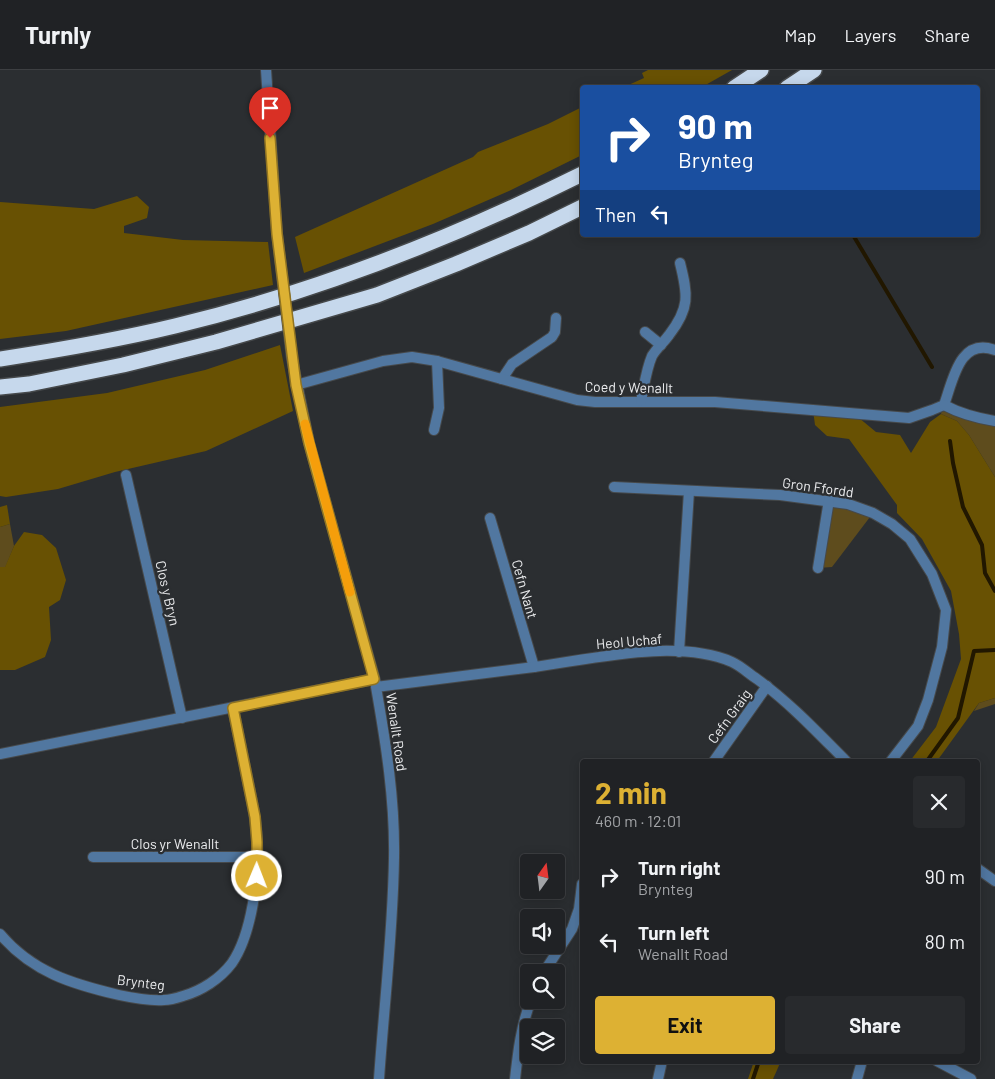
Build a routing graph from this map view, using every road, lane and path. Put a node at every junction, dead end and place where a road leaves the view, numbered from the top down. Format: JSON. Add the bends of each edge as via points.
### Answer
{"nodes":[{"id":1,"x":266,"y":70,"type":"edge"},
{"id":2,"x":761,"y":70,"type":"edge"},
{"id":3,"x":814,"y":70,"type":"edge"},
{"id":4,"x":738,"y":85,"type":"edge"},
{"id":5,"x":792,"y":85,"type":"edge"},
{"id":6,"x":580,"y":175,"type":"edge"},
{"id":7,"x":580,"y":208,"type":"edge"},
{"id":8,"x":680,"y":263,"type":"dead end"},
{"id":9,"x":556,"y":318,"type":"dead end"},
{"id":10,"x":645,"y":332,"type":"dead end"},
{"id":11,"x":661,"y":346,"type":"junction"},
{"id":12,"x":995,"y":350,"type":"edge"},
{"id":13,"x":0,"y":359,"type":"edge"},
{"id":14,"x":436,"y":361,"type":"junction"},
{"id":15,"x":502,"y":379,"type":"junction"},
{"id":16,"x":296,"y":385,"type":"junction"},
{"id":17,"x":0,"y":387,"type":"edge"},
{"id":18,"x":641,"y":401,"type":"junction"},
{"id":19,"x":944,"y":405,"type":"junction"},
{"id":20,"x":995,"y":421,"type":"edge"},
{"id":21,"x":434,"y":430,"type":"dead end"},
{"id":22,"x":126,"y":475,"type":"dead end"},
{"id":23,"x":614,"y":487,"type":"dead end"},
{"id":24,"x":689,"y":491,"type":"junction"},
{"id":25,"x":829,"y":500,"type":"junction"},
{"id":26,"x":490,"y":518,"type":"dead end"},
{"id":27,"x":818,"y":568,"type":"dead end"},
{"id":28,"x":679,"y":652,"type":"junction"},
{"id":29,"x":534,"y":667,"type":"junction"},
{"id":30,"x":375,"y":683,"type":"junction"},
{"id":31,"x":767,"y":686,"type":"junction"},
{"id":32,"x":233,"y":708,"type":"junction"},
{"id":33,"x":182,"y":718,"type":"junction"},
{"id":34,"x":0,"y":754,"type":"edge"},
{"id":35,"x":715,"y":759,"type":"edge"},
{"id":36,"x":844,"y":759,"type":"edge"},
{"id":37,"x":893,"y":759,"type":"edge"},
{"id":38,"x":257,"y":856,"type":"junction"},
{"id":39,"x":93,"y":857,"type":"dead end"},
{"id":40,"x":980,"y":870,"type":"edge"},
{"id":41,"x":995,"y":881,"type":"edge"},
{"id":42,"x":580,"y":901,"type":"edge"},
{"id":43,"x":0,"y":934,"type":"edge"},
{"id":44,"x":549,"y":964,"type":"edge"},
{"id":45,"x":528,"y":1009,"type":"edge"},
{"id":46,"x":661,"y":1064,"type":"edge"},
{"id":47,"x":861,"y":1064,"type":"edge"},
{"id":48,"x":943,"y":1064,"type":"edge"},
{"id":49,"x":379,"y":1079,"type":"edge"},
{"id":50,"x":515,"y":1079,"type":"edge"},
{"id":51,"x":658,"y":1079,"type":"edge"},
{"id":52,"x":857,"y":1079,"type":"edge"},
{"id":53,"x":971,"y":1079,"type":"edge"}],
"edges":[{"from":1,"to":16,"type":"street","name":"Wenallt Road","bridge":true,"via":[[277,234]]},
{"from":2,"to":4,"type":"highway"},
{"from":3,"to":5,"type":"highway"},
{"from":6,"to":13,"type":"highway","via":[[512,208],[310,287],[174,326]]},
{"from":7,"to":17,"type":"highway","via":[[502,245],[378,295],[123,365]]},
{"from":8,"to":11,"type":"street","via":[[686,286],[683,314]]},
{"from":9,"to":15,"type":"street","via":[[552,337],[512,364]]},
{"from":10,"to":11,"type":"street"},
{"from":11,"to":18,"type":"street","via":[[653,355]]},
{"from":12,"to":19,"type":"street","via":[[973,350],[960,360]]},
{"from":14,"to":15,"type":"street","name":"Coed y Wenallt"},
{"from":14,"to":16,"type":"street","name":"Coed y Wenallt","via":[[400,358]]},
{"from":14,"to":21,"type":"street","via":[[438,408]]},
{"from":15,"to":18,"type":"street","name":"Coed y Wenallt","via":[[577,400]]},
{"from":16,"to":30,"type":"street","name":"Wenallt Road"},
{"from":18,"to":19,"type":"street","name":"Coed y Wenallt","via":[[715,402],[909,418]]},
{"from":19,"to":20,"type":"street","via":[[965,415]]},
{"from":22,"to":33,"type":"street","name":"Clos y Bryn"},
{"from":23,"to":24,"type":"street","name":"Gron Ffordd"},
{"from":24,"to":25,"type":"street","name":"Gron Ffordd"},
{"from":24,"to":28,"type":"street"},
{"from":25,"to":27,"type":"street"},
{"from":25,"to":37,"type":"street","name":"Gron Ffordd","via":[[873,513],[910,540],[932,574],[946,610],[942,647],[928,700],[918,726]]},
{"from":26,"to":29,"type":"street","name":"Cefn Nant"},
{"from":28,"to":29,"type":"street","name":"Heol Uchaf","via":[[629,653]]},
{"from":28,"to":31,"type":"street","name":"Heol Uchaf","via":[[714,656],[734,663]]},
{"from":29,"to":30,"type":"street","name":"Heol Uchaf"},
{"from":30,"to":32,"type":"street"},
{"from":30,"to":49,"type":"street","name":"Wenallt Road","via":[[388,754],[394,858]]},
{"from":31,"to":35,"type":"street","name":"Cefn Graig"},
{"from":31,"to":36,"type":"street","name":"Heol Uchaf"},
{"from":32,"to":33,"type":"street"},
{"from":32,"to":38,"type":"street","name":"Brynteg","via":[[255,817]]},
{"from":33,"to":34,"type":"street"},
{"from":38,"to":39,"type":"street","name":"Clos yr Wenallt"},
{"from":38,"to":43,"type":"street","name":"Brynteg","via":[[252,907],[232,963],[216,980],[196,993],[165,1001],[129,997],[66,980],[37,967]]},
{"from":40,"to":41,"type":"street"},
{"from":42,"to":44,"type":"street","via":[[572,928]]},
{"from":45,"to":50,"type":"street","via":[[518,1048]]},
{"from":46,"to":51,"type":"street"},
{"from":47,"to":52,"type":"street"},
{"from":48,"to":53,"type":"street"}]}
